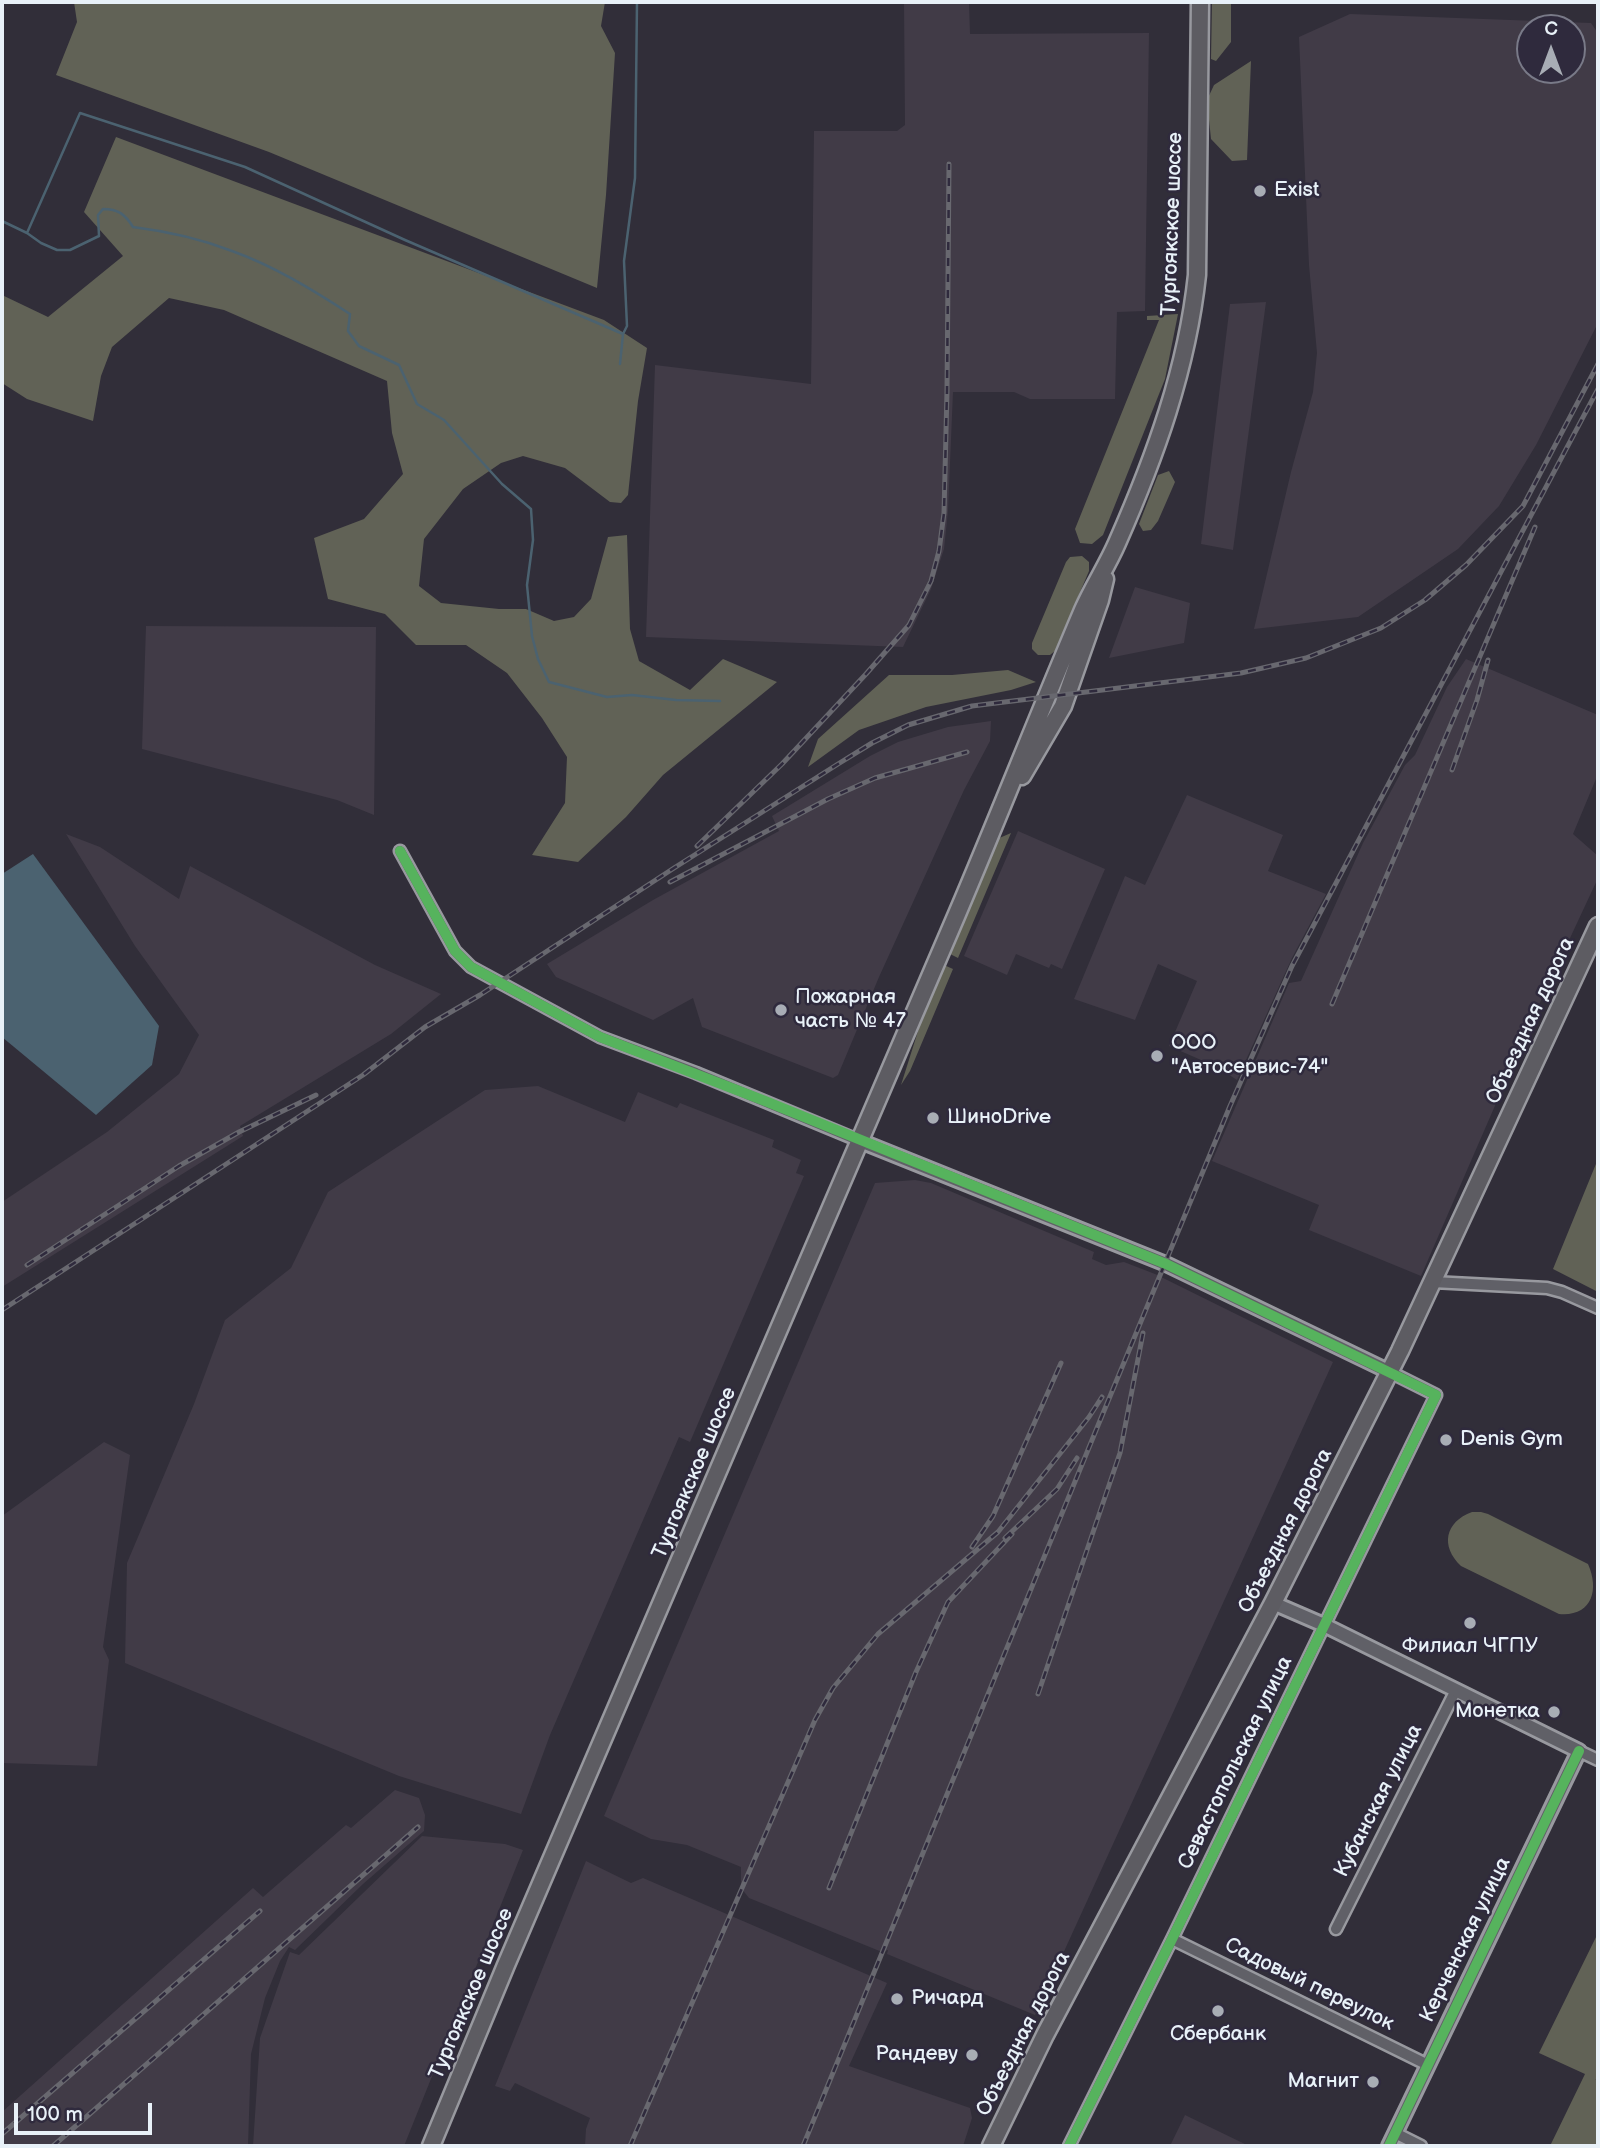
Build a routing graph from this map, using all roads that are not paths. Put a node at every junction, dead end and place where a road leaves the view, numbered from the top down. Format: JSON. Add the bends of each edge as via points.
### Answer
{"nodes":[{"id":1,"x":1199,"y":2,"type":"edge"},
{"id":2,"x":400,"y":851,"type":"dead end"},
{"id":3,"x":1598,"y":926,"type":"edge"},
{"id":4,"x":860,"y":1140,"type":"junction"},
{"id":5,"x":1433,"y":1282,"type":"junction"},
{"id":6,"x":1598,"y":1308,"type":"edge"},
{"id":7,"x":1390,"y":1372,"type":"junction"},
{"id":8,"x":1273,"y":1603,"type":"junction"},
{"id":9,"x":1324,"y":1625,"type":"junction"},
{"id":10,"x":1456,"y":1690,"type":"junction"},
{"id":11,"x":1579,"y":1751,"type":"junction"},
{"id":12,"x":1598,"y":1760,"type":"edge"},
{"id":13,"x":1336,"y":1929,"type":"dead end"},
{"id":14,"x":1172,"y":1939,"type":"junction"},
{"id":15,"x":1428,"y":2065,"type":"junction"},
{"id":16,"x":1395,"y":2133,"type":"junction"},
{"id":17,"x":431,"y":2146,"type":"edge"},
{"id":18,"x":991,"y":2146,"type":"edge"},
{"id":19,"x":1069,"y":2146,"type":"edge"},
{"id":20,"x":1389,"y":2146,"type":"edge"},
{"id":21,"x":1421,"y":2146,"type":"edge"}],
"edges":[{"from":1,"to":4,"type":"main road","name":"Тургоякское шоссе","via":[[1197,275],[1181,370],[1153,454],[1109,559],[1100,600],[1063,706],[998,816]]},
{"from":2,"to":4,"type":"street","via":[[455,951],[471,967],[600,1037]]},
{"from":3,"to":5,"type":"main road","name":"Объездная дорога"},
{"from":4,"to":7,"type":"street","via":[[1166,1264]]},
{"from":4,"to":17,"type":"main road","name":"Тургоякское шоссе"},
{"from":5,"to":6,"type":"street","via":[[1547,1288]]},
{"from":5,"to":7,"type":"main road","name":"Объездная дорога"},
{"from":7,"to":8,"type":"main road","name":"Объездная дорога"},
{"from":7,"to":9,"type":"street","name":"Севастопольская улица","via":[[1436,1395]]},
{"from":8,"to":9,"type":"street"},
{"from":8,"to":18,"type":"main road","name":"Объездная дорога"},
{"from":9,"to":10,"type":"street"},
{"from":9,"to":14,"type":"street","name":"Севастопольская улица"},
{"from":10,"to":11,"type":"street"},
{"from":10,"to":13,"type":"street","name":"Кубанская улица"},
{"from":11,"to":12,"type":"street"},
{"from":11,"to":15,"type":"street","name":"Керченская улица"},
{"from":14,"to":15,"type":"street","name":"Садовый переулок"},
{"from":14,"to":19,"type":"street","name":"Севастопольская улица"},
{"from":15,"to":16,"type":"street","name":"Керченская улица"},
{"from":16,"to":20,"type":"street","name":"Керченская улица"},
{"from":16,"to":21,"type":"street"}]}
